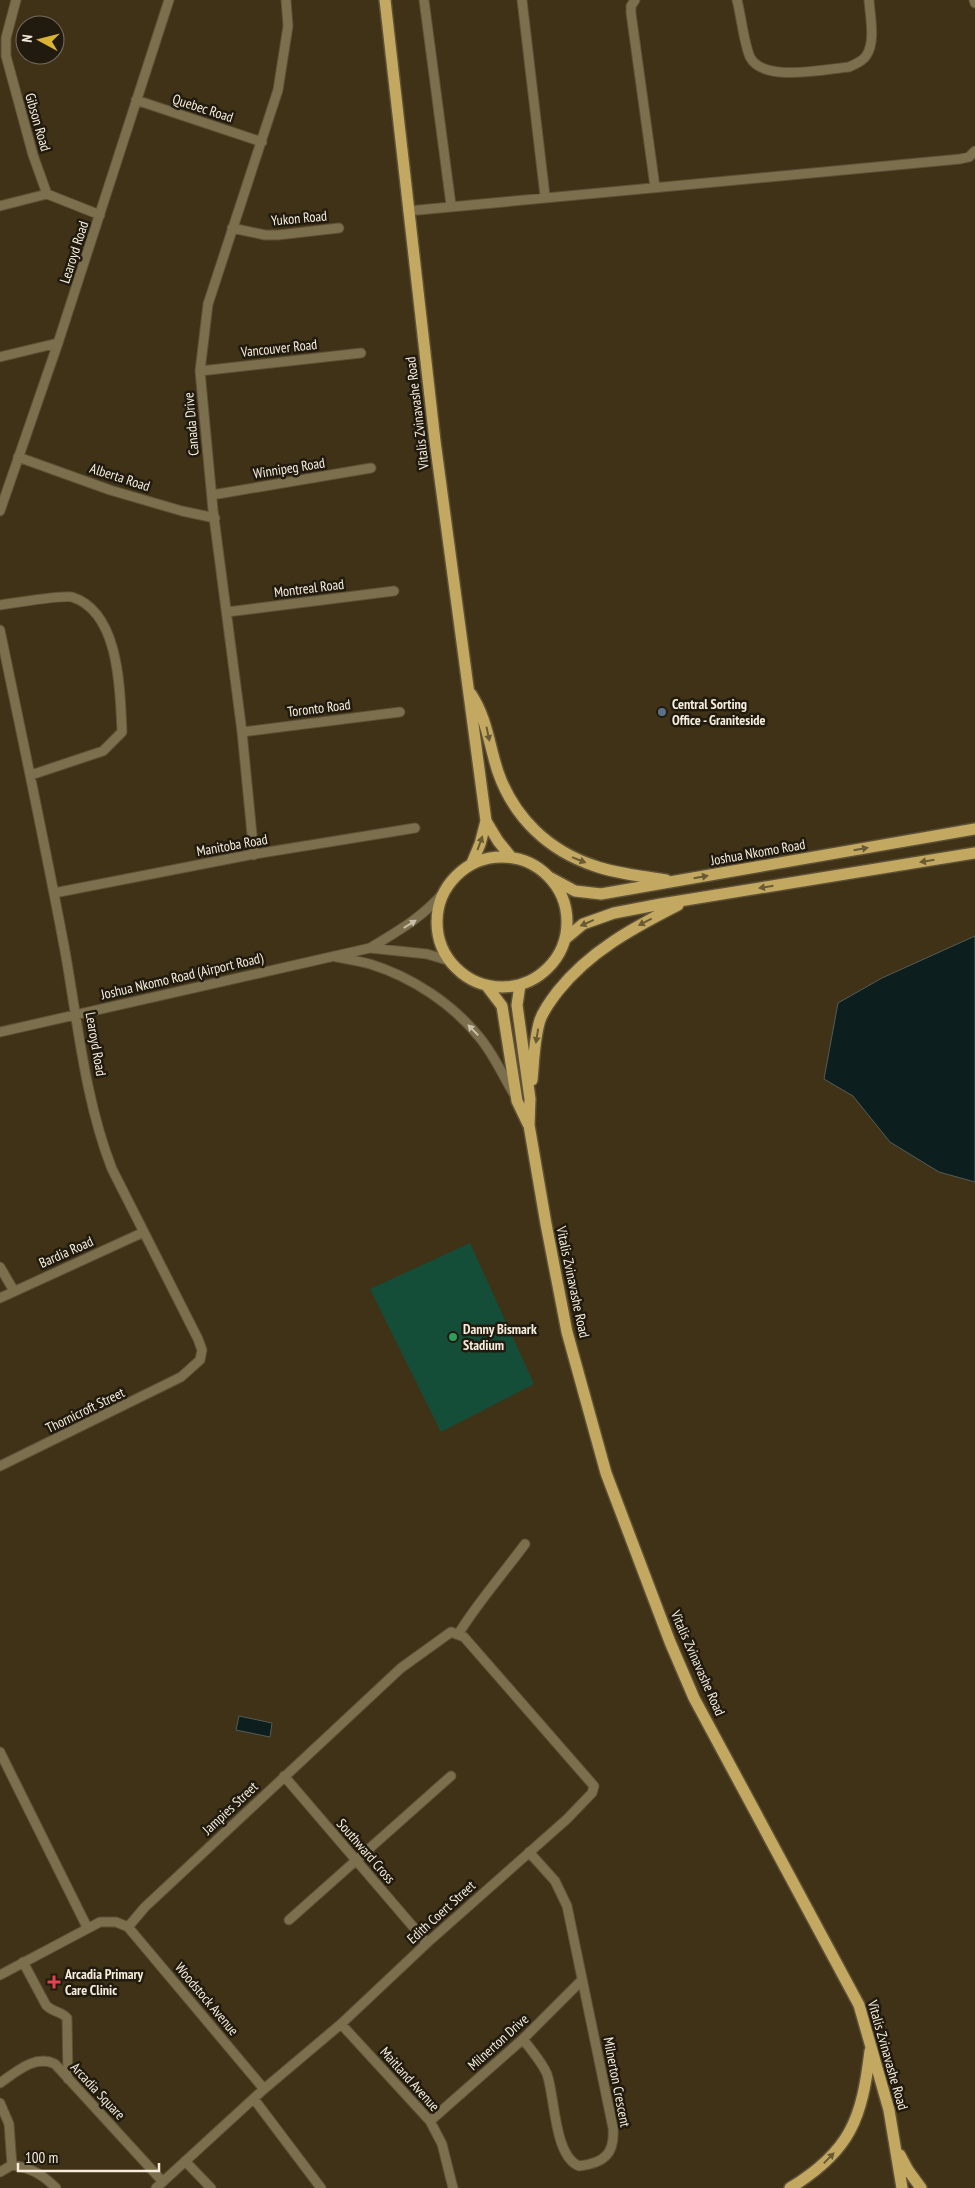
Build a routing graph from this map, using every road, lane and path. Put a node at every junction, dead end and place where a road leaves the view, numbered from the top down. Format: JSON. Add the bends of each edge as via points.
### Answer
{"nodes":[{"id":1,"x":16,"y":0,"type":"edge"},
{"id":2,"x":169,"y":0,"type":"edge"},
{"id":3,"x":286,"y":0,"type":"edge"},
{"id":4,"x":385,"y":0,"type":"edge"},
{"id":5,"x":424,"y":0,"type":"edge"},
{"id":6,"x":522,"y":0,"type":"edge"},
{"id":7,"x":635,"y":0,"type":"edge"},
{"id":8,"x":738,"y":0,"type":"edge"},
{"id":9,"x":869,"y":0,"type":"edge"},
{"id":10,"x":3,"y":56,"type":"edge"},
{"id":11,"x":136,"y":100,"type":"junction"},
{"id":12,"x":262,"y":142,"type":"junction"},
{"id":13,"x":975,"y":151,"type":"edge"},
{"id":14,"x":655,"y":187,"type":"junction"},
{"id":15,"x":47,"y":194,"type":"junction"},
{"id":16,"x":545,"y":196,"type":"junction"},
{"id":17,"x":451,"y":205,"type":"junction"},
{"id":18,"x":0,"y":206,"type":"edge"},
{"id":19,"x":408,"y":211,"type":"junction"},
{"id":20,"x":100,"y":215,"type":"junction"},
{"id":21,"x":232,"y":228,"type":"junction"},
{"id":22,"x":339,"y":228,"type":"dead end"},
{"id":23,"x":58,"y":343,"type":"junction"},
{"id":24,"x":360,"y":353,"type":"dead end"},
{"id":25,"x":0,"y":357,"type":"edge"},
{"id":26,"x":200,"y":371,"type":"junction"},
{"id":27,"x":18,"y":457,"type":"junction"},
{"id":28,"x":371,"y":468,"type":"dead end"},
{"id":29,"x":212,"y":495,"type":"junction"},
{"id":30,"x":0,"y":511,"type":"edge"},
{"id":31,"x":215,"y":518,"type":"junction"},
{"id":32,"x":394,"y":591,"type":"dead end"},
{"id":33,"x":0,"y":605,"type":"edge"},
{"id":34,"x":227,"y":612,"type":"junction"},
{"id":35,"x":0,"y":630,"type":"edge"},
{"id":36,"x":2,"y":653,"type":"edge"},
{"id":37,"x":469,"y":690,"type":"junction"},
{"id":38,"x":400,"y":712,"type":"dead end"},
{"id":39,"x":242,"y":732,"type":"junction"},
{"id":40,"x":31,"y":775,"type":"junction"},
{"id":41,"x":486,"y":821,"type":"junction"},
{"id":42,"x":415,"y":828,"type":"dead end"},
{"id":43,"x":975,"y":829,"type":"edge"},
{"id":44,"x":254,"y":854,"type":"junction"},
{"id":45,"x":975,"y":854,"type":"edge"},
{"id":46,"x":511,"y":857,"type":"junction"},
{"id":47,"x":472,"y":864,"type":"junction"},
{"id":48,"x":550,"y":877,"type":"junction"},
{"id":49,"x":674,"y":882,"type":"junction"},
{"id":50,"x":444,"y":892,"type":"junction"},
{"id":51,"x":54,"y":893,"type":"junction"},
{"id":52,"x":688,"y":899,"type":"junction"},
{"id":53,"x":565,"y":939,"type":"junction"},
{"id":54,"x":370,"y":948,"type":"junction"},
{"id":55,"x":333,"y":956,"type":"junction"},
{"id":56,"x":450,"y":961,"type":"junction"},
{"id":57,"x":486,"y":985,"type":"junction"},
{"id":58,"x":520,"y":985,"type":"junction"},
{"id":59,"x":76,"y":1014,"type":"junction"},
{"id":60,"x":0,"y":1032,"type":"edge"},
{"id":61,"x":530,"y":1099,"type":"junction"},
{"id":62,"x":517,"y":1101,"type":"junction"},
{"id":63,"x":529,"y":1125,"type":"junction"},
{"id":64,"x":144,"y":1232,"type":"junction"},
{"id":65,"x":0,"y":1267,"type":"edge"},
{"id":66,"x":14,"y":1291,"type":"junction"},
{"id":67,"x":0,"y":1298,"type":"edge"},
{"id":68,"x":181,"y":1377,"type":"joint"},
{"id":69,"x":0,"y":1466,"type":"edge"},
{"id":70,"x":525,"y":1544,"type":"dead end"},
{"id":71,"x":462,"y":1635,"type":"junction"},
{"id":72,"x":0,"y":1752,"type":"edge"},
{"id":73,"x":284,"y":1776,"type":"junction"},
{"id":74,"x":451,"y":1776,"type":"dead end"},
{"id":75,"x":529,"y":1852,"type":"junction"},
{"id":76,"x":357,"y":1860,"type":"junction"},
{"id":77,"x":290,"y":1920,"type":"dead end"},
{"id":78,"x":87,"y":1927,"type":"junction"},
{"id":79,"x":128,"y":1927,"type":"junction"},
{"id":80,"x":427,"y":1943,"type":"junction"},
{"id":81,"x":23,"y":1962,"type":"junction"},
{"id":82,"x":0,"y":1974,"type":"edge"},
{"id":83,"x":581,"y":1982,"type":"junction"},
{"id":84,"x":341,"y":2024,"type":"junction"},
{"id":85,"x":523,"y":2039,"type":"junction"},
{"id":86,"x":871,"y":2044,"type":"junction"},
{"id":87,"x":68,"y":2079,"type":"junction"},
{"id":88,"x":0,"y":2083,"type":"edge"},
{"id":89,"x":264,"y":2089,"type":"junction"},
{"id":90,"x":254,"y":2099,"type":"junction"},
{"id":91,"x":0,"y":2103,"type":"edge"},
{"id":92,"x":430,"y":2120,"type":"junction"},
{"id":93,"x":896,"y":2147,"type":"junction"},
{"id":94,"x":185,"y":2161,"type":"junction"},
{"id":95,"x":12,"y":2165,"type":"junction"},
{"id":96,"x":0,"y":2172,"type":"edge"},
{"id":97,"x":159,"y":2185,"type":"edge"},
{"id":98,"x":56,"y":2188,"type":"edge"},
{"id":99,"x":211,"y":2188,"type":"edge"},
{"id":100,"x":321,"y":2188,"type":"edge"},
{"id":101,"x":453,"y":2188,"type":"edge"},
{"id":102,"x":790,"y":2188,"type":"edge"},
{"id":103,"x":902,"y":2188,"type":"edge"},
{"id":104,"x":922,"y":2188,"type":"edge"}],
"edges":[{"from":1,"to":10,"type":"street","name":"Gibson Road"},
{"from":2,"to":11,"type":"street","name":"Learoyd Road"},
{"from":3,"to":12,"type":"street","name":"Canada Drive","via":[[288,26],[278,90]]},
{"from":4,"to":19,"type":"main road","name":"Vitalis Zvinavashe Road"},
{"from":5,"to":17,"type":"street"},
{"from":6,"to":16,"type":"street"},
{"from":7,"to":14,"type":"street","via":[[631,13]]},
{"from":8,"to":9,"type":"street","via":[[750,57],[764,69],[784,72],[849,67],[859,62],[869,48]]},
{"from":10,"to":15,"type":"street","name":"Gibson Road"},
{"from":11,"to":12,"type":"street","name":"Quebec Road"},
{"from":11,"to":20,"type":"street","name":"Learoyd Road"},
{"from":12,"to":21,"type":"street","name":"Canada Drive"},
{"from":13,"to":14,"type":"street","via":[[960,159]]},
{"from":14,"to":16,"type":"street"},
{"from":15,"to":18,"type":"street"},
{"from":15,"to":20,"type":"street"},
{"from":16,"to":17,"type":"street"},
{"from":17,"to":19,"type":"street"},
{"from":19,"to":37,"type":"main road","name":"Vitalis Zvinavashe Road"},
{"from":20,"to":23,"type":"street","name":"Learoyd Road"},
{"from":21,"to":22,"type":"street","name":"Yukon Road","via":[[265,235]]},
{"from":21,"to":26,"type":"street","name":"Canada Drive","via":[[208,304]]},
{"from":23,"to":25,"type":"street"},
{"from":23,"to":27,"type":"street","name":"Learoyd Road"},
{"from":24,"to":26,"type":"street","name":"Vancouver Road"},
{"from":26,"to":29,"type":"street","name":"Canada Drive"},
{"from":27,"to":30,"type":"street","name":"Learoyd Road"},
{"from":27,"to":31,"type":"street","name":"Alberta Road","via":[[110,490]]},
{"from":28,"to":29,"type":"street","name":"Winnipeg Road"},
{"from":29,"to":31,"type":"street","name":"Canada Drive"},
{"from":31,"to":34,"type":"street","name":"Canada Drive"},
{"from":32,"to":34,"type":"street","name":"Montreal Road"},
{"from":33,"to":40,"type":"street","via":[[70,597],[88,605],[103,622],[119,673],[122,732],[103,751]]},
{"from":34,"to":39,"type":"street","name":"Canada Drive"},
{"from":35,"to":36,"type":"street","name":"Learoyd Road"},
{"from":36,"to":40,"type":"street","name":"Learoyd Road"},
{"from":37,"to":41,"type":"main road","name":"Vitalis Zvinavashe Road"},
{"from":37,"to":49,"type":"main road","one_way":true,"via":[[482,712],[502,781],[511,800],[534,831],[572,857],[597,867]]},
{"from":38,"to":39,"type":"street","name":"Toronto Road"},
{"from":39,"to":44,"type":"street","name":"Canada Drive"},
{"from":40,"to":51,"type":"street","name":"Learoyd Road"},
{"from":41,"to":46,"type":"main road","name":"Vitalis Zvinavashe Road"},
{"from":47,"to":41,"type":"main road","name":"Vitalis Zvinavashe Road","one_way":true},
{"from":42,"to":44,"type":"street","name":"Manitoba Road"},
{"from":49,"to":43,"type":"main road","name":"Joshua Nkomo Road","one_way":true},
{"from":44,"to":51,"type":"street","name":"Manitoba Road"},
{"from":45,"to":52,"type":"main road","one_way":true},
{"from":46,"to":47,"type":"main road","via":[[484,858]]},
{"from":46,"to":48,"type":"main road","via":[[525,860]]},
{"from":47,"to":50,"type":"main road","via":[[455,876]]},
{"from":48,"to":49,"type":"main road","name":"Joshua Nkomo Road","via":[[585,894]]},
{"from":48,"to":53,"type":"main road","via":[[565,906]]},
{"from":54,"to":50,"type":"street","one_way":true,"via":[[416,920]]},
{"from":50,"to":56,"type":"main road","via":[[437,928],[441,945]]},
{"from":51,"to":59,"type":"street","name":"Learoyd Road"},
{"from":52,"to":53,"type":"main road","one_way":true,"via":[[614,913],[583,924]]},
{"from":52,"to":61,"type":"main road","one_way":true,"via":[[616,938],[584,964],[552,999],[541,1018],[537,1034]]},
{"from":53,"to":58,"type":"main road","via":[[548,968]]},
{"from":54,"to":55,"type":"street","name":"Joshua Nkomo Road (Airport Road)"},
{"from":54,"to":56,"type":"street","via":[[427,954]]},
{"from":55,"to":59,"type":"street","name":"Joshua Nkomo Road (Airport Road)"},
{"from":62,"to":55,"type":"street","one_way":true,"via":[[481,1038],[456,1013],[429,992],[400,976],[370,964]]},
{"from":56,"to":57,"type":"main road","via":[[472,980]]},
{"from":57,"to":58,"type":"main road"},
{"from":57,"to":62,"type":"main road","name":"Vitalis Zvinavashe Road","via":[[502,1006]]},
{"from":58,"to":61,"type":"main road","name":"Vitalis Zvinavashe Road","via":[[517,1005]]},
{"from":59,"to":60,"type":"street","name":"Joshua Nkomo Road (Airport Road)"},
{"from":59,"to":64,"type":"street","name":"Learoyd Road","via":[[102,1143]]},
{"from":61,"to":63,"type":"main road","name":"Vitalis Zvinavashe Road"},
{"from":62,"to":63,"type":"main road","name":"Vitalis Zvinavashe Road"},
{"from":63,"to":86,"type":"main road","name":"Vitalis Zvinavashe Road","via":[[568,1332],[606,1473],[694,1698],[860,2005]]},
{"from":64,"to":66,"type":"street","name":"Bardia Road"},
{"from":64,"to":68,"type":"street","name":"Learoyd Road","via":[[202,1350],[200,1360]]},
{"from":65,"to":66,"type":"street"},
{"from":66,"to":67,"type":"street","name":"Bardia Road"},
{"from":68,"to":69,"type":"street","name":"Thornicroft Street"},
{"from":70,"to":71,"type":"street","via":[[498,1582],[474,1608]]},
{"from":71,"to":73,"type":"street","name":"Jampies Street","via":[[446,1634],[402,1668]]},
{"from":71,"to":75,"type":"street","name":"Edith Coert Street","via":[[594,1786],[588,1797]]},
{"from":72,"to":78,"type":"street"},
{"from":73,"to":76,"type":"street","name":"Southward Cross"},
{"from":73,"to":79,"type":"street","name":"Jampies Street","via":[[145,1906]]},
{"from":74,"to":76,"type":"street"},
{"from":75,"to":80,"type":"street","name":"Edith Coert Street"},
{"from":75,"to":83,"type":"street","name":"Milnerton Crescent","via":[[555,1881],[567,1906]]},
{"from":76,"to":77,"type":"street"},
{"from":76,"to":80,"type":"street","name":"Southward Cross"},
{"from":78,"to":79,"type":"street","via":[[100,1922],[116,1922]]},
{"from":78,"to":81,"type":"street"},
{"from":79,"to":89,"type":"street","name":"Woodstock Avenue"},
{"from":80,"to":84,"type":"street","name":"Edith Coert Street"},
{"from":81,"to":82,"type":"street"},
{"from":81,"to":87,"type":"street","via":[[46,2005],[67,2018]]},
{"from":83,"to":85,"type":"street","name":"Milnerton Drive"},
{"from":83,"to":85,"type":"street","name":"Milnerton Crescent","via":[[614,2140],[606,2156],[579,2166],[571,2162],[561,2142],[546,2072]]},
{"from":84,"to":89,"type":"street","name":"Edith Coert Street"},
{"from":84,"to":92,"type":"street","name":"Maitland Avenue"},
{"from":85,"to":92,"type":"street","name":"Milnerton Drive"},
{"from":86,"to":93,"type":"main road","name":"Vitalis Zvinavashe Road"},
{"from":102,"to":86,"type":"main road","one_way":true,"via":[[826,2162],[855,2123],[864,2097]]},
{"from":87,"to":88,"type":"street","name":"Arcadia Square","via":[[55,2064],[41,2060],[32,2062]]},
{"from":87,"to":97,"type":"street","name":"Arcadia Square"},
{"from":89,"to":90,"type":"street","name":"Edith Coert Street"},
{"from":90,"to":94,"type":"street","name":"Edith Coert Street"},
{"from":90,"to":100,"type":"street"},
{"from":91,"to":95,"type":"street","via":[[9,2124]]},
{"from":92,"to":101,"type":"street","name":"Maitland Avenue","via":[[442,2144]]},
{"from":93,"to":103,"type":"main road","name":"Vitalis Zvinavashe Road"},
{"from":93,"to":104,"type":"main road"},
{"from":94,"to":97,"type":"street","name":"Edith Coert Street"},
{"from":94,"to":99,"type":"street"},
{"from":95,"to":96,"type":"street"},
{"from":95,"to":98,"type":"street","via":[[39,2172]]}]}
